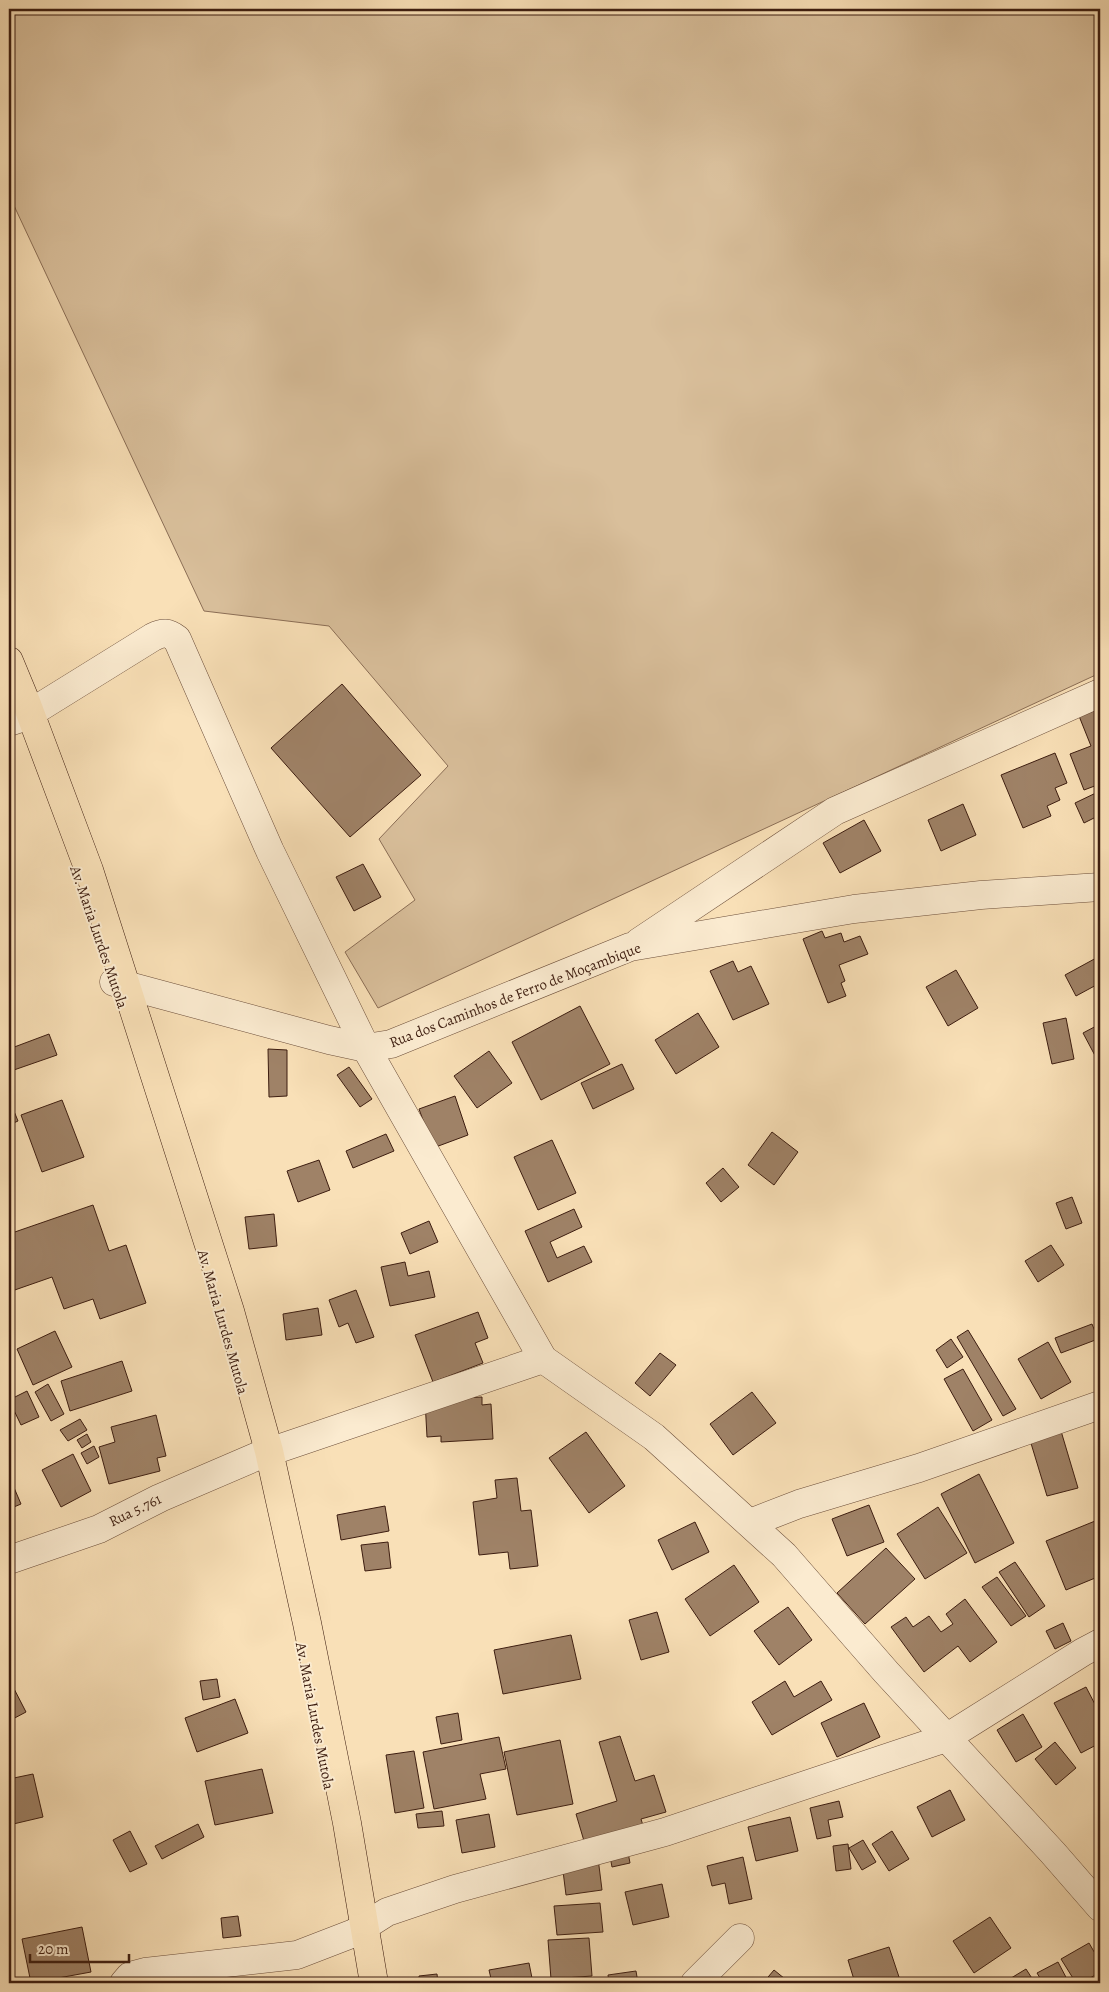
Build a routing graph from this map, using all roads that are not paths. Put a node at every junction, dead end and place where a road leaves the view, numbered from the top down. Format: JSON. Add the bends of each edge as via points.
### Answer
{"nodes":[{"id":1,"x":9,"y":661,"type":"edge"},
{"id":2,"x":9,"y":681,"type":"edge"},
{"id":3,"x":1100,"y":693,"type":"edge"},
{"id":4,"x":16,"y":719,"type":"edge"},
{"id":5,"x":1100,"y":887,"type":"edge"},
{"id":6,"x":630,"y":947,"type":"junction"},
{"id":7,"x":114,"y":982,"type":"junction"},
{"id":8,"x":366,"y":1048,"type":"junction"},
{"id":9,"x":543,"y":1359,"type":"junction"},
{"id":10,"x":1100,"y":1405,"type":"edge"},
{"id":11,"x":260,"y":1455,"type":"junction"},
{"id":12,"x":750,"y":1523,"type":"junction"},
{"id":13,"x":9,"y":1560,"type":"edge"},
{"id":14,"x":1100,"y":1643,"type":"edge"},
{"id":15,"x":946,"y":1738,"type":"junction"},
{"id":16,"x":1100,"y":1907,"type":"edge"},
{"id":17,"x":354,"y":1933,"type":"junction"},
{"id":18,"x":740,"y":1938,"type":"dead end"},
{"id":19,"x":124,"y":1983,"type":"edge"},
{"id":20,"x":363,"y":1983,"type":"edge"},
{"id":21,"x":374,"y":1983,"type":"edge"},
{"id":22,"x":695,"y":1983,"type":"edge"}],
"edges":[{"from":1,"to":21,"type":"main road","via":[[89,870],[181,1151],[269,1451],[347,1823]]},
{"from":2,"to":4,"type":"main road","name":"Av. Maria Lurdes Mutola"},
{"from":3,"to":6,"type":"street","via":[[835,812]]},
{"from":4,"to":7,"type":"main road","name":"Av. Maria Lurdes Mutola"},
{"from":4,"to":8,"type":"street","via":[[162,632],[177,639],[270,851]]},
{"from":5,"to":6,"type":"street","name":"Rua dos Caminhos de Ferro de Moçambique","via":[[981,895],[854,909]]},
{"from":6,"to":8,"type":"street","name":"Rua dos Caminhos de Ferro de Moçambique","via":[[391,1044]]},
{"from":7,"to":8,"type":"street","name":"Rua dos Caminhos de Ferro de Moçambique"},
{"from":7,"to":11,"type":"main road","name":"Av. Maria Lurdes Mutola","via":[[180,1173]]},
{"from":8,"to":9,"type":"street"},
{"from":9,"to":11,"type":"street","name":"Rua 5.761"},
{"from":9,"to":12,"type":"street","via":[[654,1437]]},
{"from":10,"to":12,"type":"street"},
{"from":11,"to":13,"type":"street","name":"Rua 5.761","via":[[99,1528]]},
{"from":11,"to":17,"type":"main road","name":"Av. Maria Lurdes Mutola","via":[[309,1675]]},
{"from":12,"to":15,"type":"street","via":[[784,1555]]},
{"from":14,"to":15,"type":"street"},
{"from":15,"to":16,"type":"street"},
{"from":15,"to":17,"type":"street","via":[[665,1832],[456,1889],[387,1912]]},
{"from":17,"to":19,"type":"street","via":[[297,1955],[146,1972],[130,1976]]},
{"from":17,"to":20,"type":"main road","name":"Av. Maria Lurdes Mutola"},
{"from":18,"to":22,"type":"street"}]}
